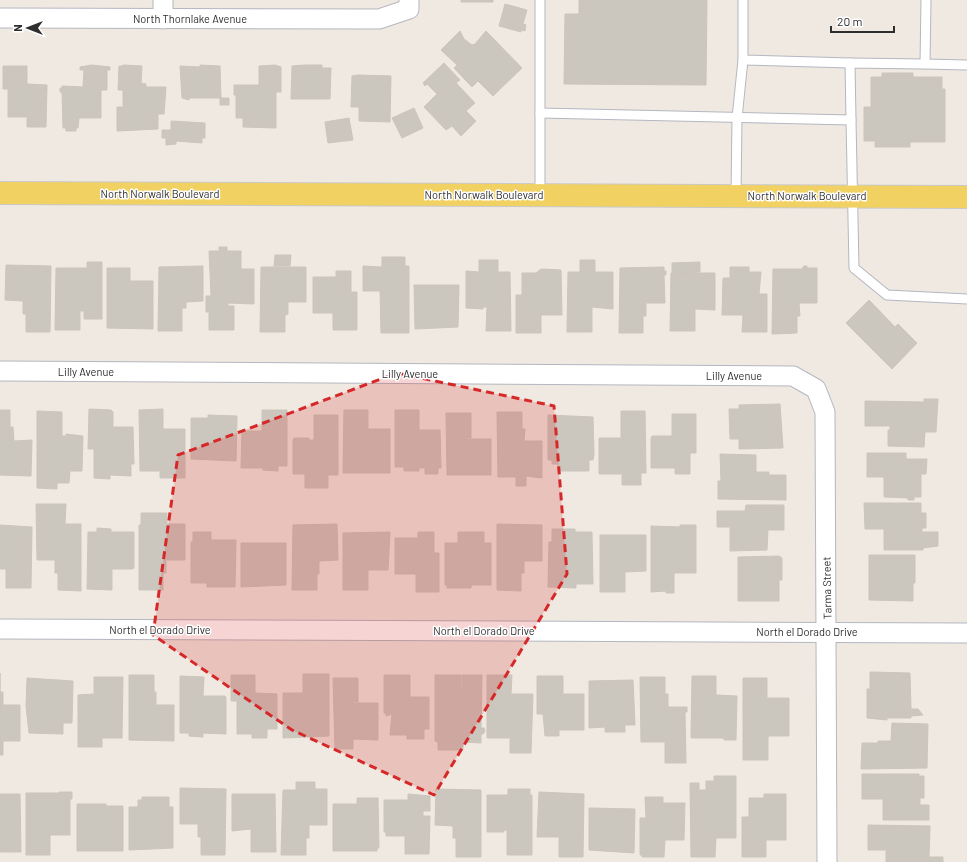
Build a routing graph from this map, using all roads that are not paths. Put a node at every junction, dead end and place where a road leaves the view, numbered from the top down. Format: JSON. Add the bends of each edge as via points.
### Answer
{"nodes":[{"id":1,"x":163,"y":0,"type":"edge"},
{"id":2,"x":409,"y":0,"type":"edge"},
{"id":3,"x":540,"y":0,"type":"edge"},
{"id":4,"x":743,"y":0,"type":"edge"},
{"id":5,"x":926,"y":0,"type":"edge"},
{"id":6,"x":0,"y":18,"type":"edge"},
{"id":7,"x":163,"y":19,"type":"junction"},
{"id":8,"x":743,"y":60,"type":"junction"},
{"id":9,"x":850,"y":63,"type":"junction"},
{"id":10,"x":925,"y":64,"type":"junction"},
{"id":11,"x":967,"y":65,"type":"edge"},
{"id":12,"x":540,"y":113,"type":"junction"},
{"id":13,"x":737,"y":118,"type":"junction"},
{"id":14,"x":851,"y":120,"type":"junction"},
{"id":15,"x":0,"y":193,"type":"edge"},
{"id":16,"x":540,"y":195,"type":"junction"},
{"id":17,"x":736,"y":196,"type":"junction"},
{"id":18,"x":852,"y":196,"type":"junction"},
{"id":19,"x":967,"y":197,"type":"edge"},
{"id":20,"x":967,"y":299,"type":"edge"},
{"id":21,"x":0,"y":371,"type":"edge"},
{"id":22,"x":816,"y":389,"type":"joint"},
{"id":23,"x":0,"y":629,"type":"edge"},
{"id":24,"x":828,"y":632,"type":"junction"},
{"id":25,"x":967,"y":633,"type":"edge"},
{"id":26,"x":827,"y":862,"type":"edge"}],
"edges":[{"from":1,"to":7,"type":"street"},
{"from":2,"to":7,"type":"street","name":"North Thornlake Avenue","via":[[409,9],[379,19]]},
{"from":3,"to":12,"type":"lane"},
{"from":4,"to":8,"type":"lane"},
{"from":5,"to":10,"type":"lane"},
{"from":6,"to":7,"type":"street","name":"North Thornlake Avenue"},
{"from":8,"to":9,"type":"lane"},
{"from":8,"to":13,"type":"lane"},
{"from":9,"to":10,"type":"lane"},
{"from":9,"to":14,"type":"lane"},
{"from":10,"to":11,"type":"lane"},
{"from":12,"to":13,"type":"lane"},
{"from":12,"to":16,"type":"lane"},
{"from":13,"to":14,"type":"lane"},
{"from":13,"to":17,"type":"lane"},
{"from":14,"to":18,"type":"lane"},
{"from":15,"to":16,"type":"main road","name":"North Norwalk Boulevard"},
{"from":16,"to":17,"type":"main road","name":"North Norwalk Boulevard"},
{"from":17,"to":18,"type":"main road","name":"North Norwalk Boulevard"},
{"from":18,"to":19,"type":"main road","name":"North Norwalk Boulevard"},
{"from":18,"to":20,"type":"lane","via":[[854,268],[887,295]]},
{"from":21,"to":22,"type":"street","name":"Lilly Avenue","via":[[793,376]]},
{"from":22,"to":24,"type":"street","name":"Tarma Street","via":[[826,412]]},
{"from":23,"to":24,"type":"street","name":"North el Dorado Drive"},
{"from":24,"to":25,"type":"street","name":"North el Dorado Drive"},
{"from":24,"to":26,"type":"street","name":"Tarma Street"}]}
